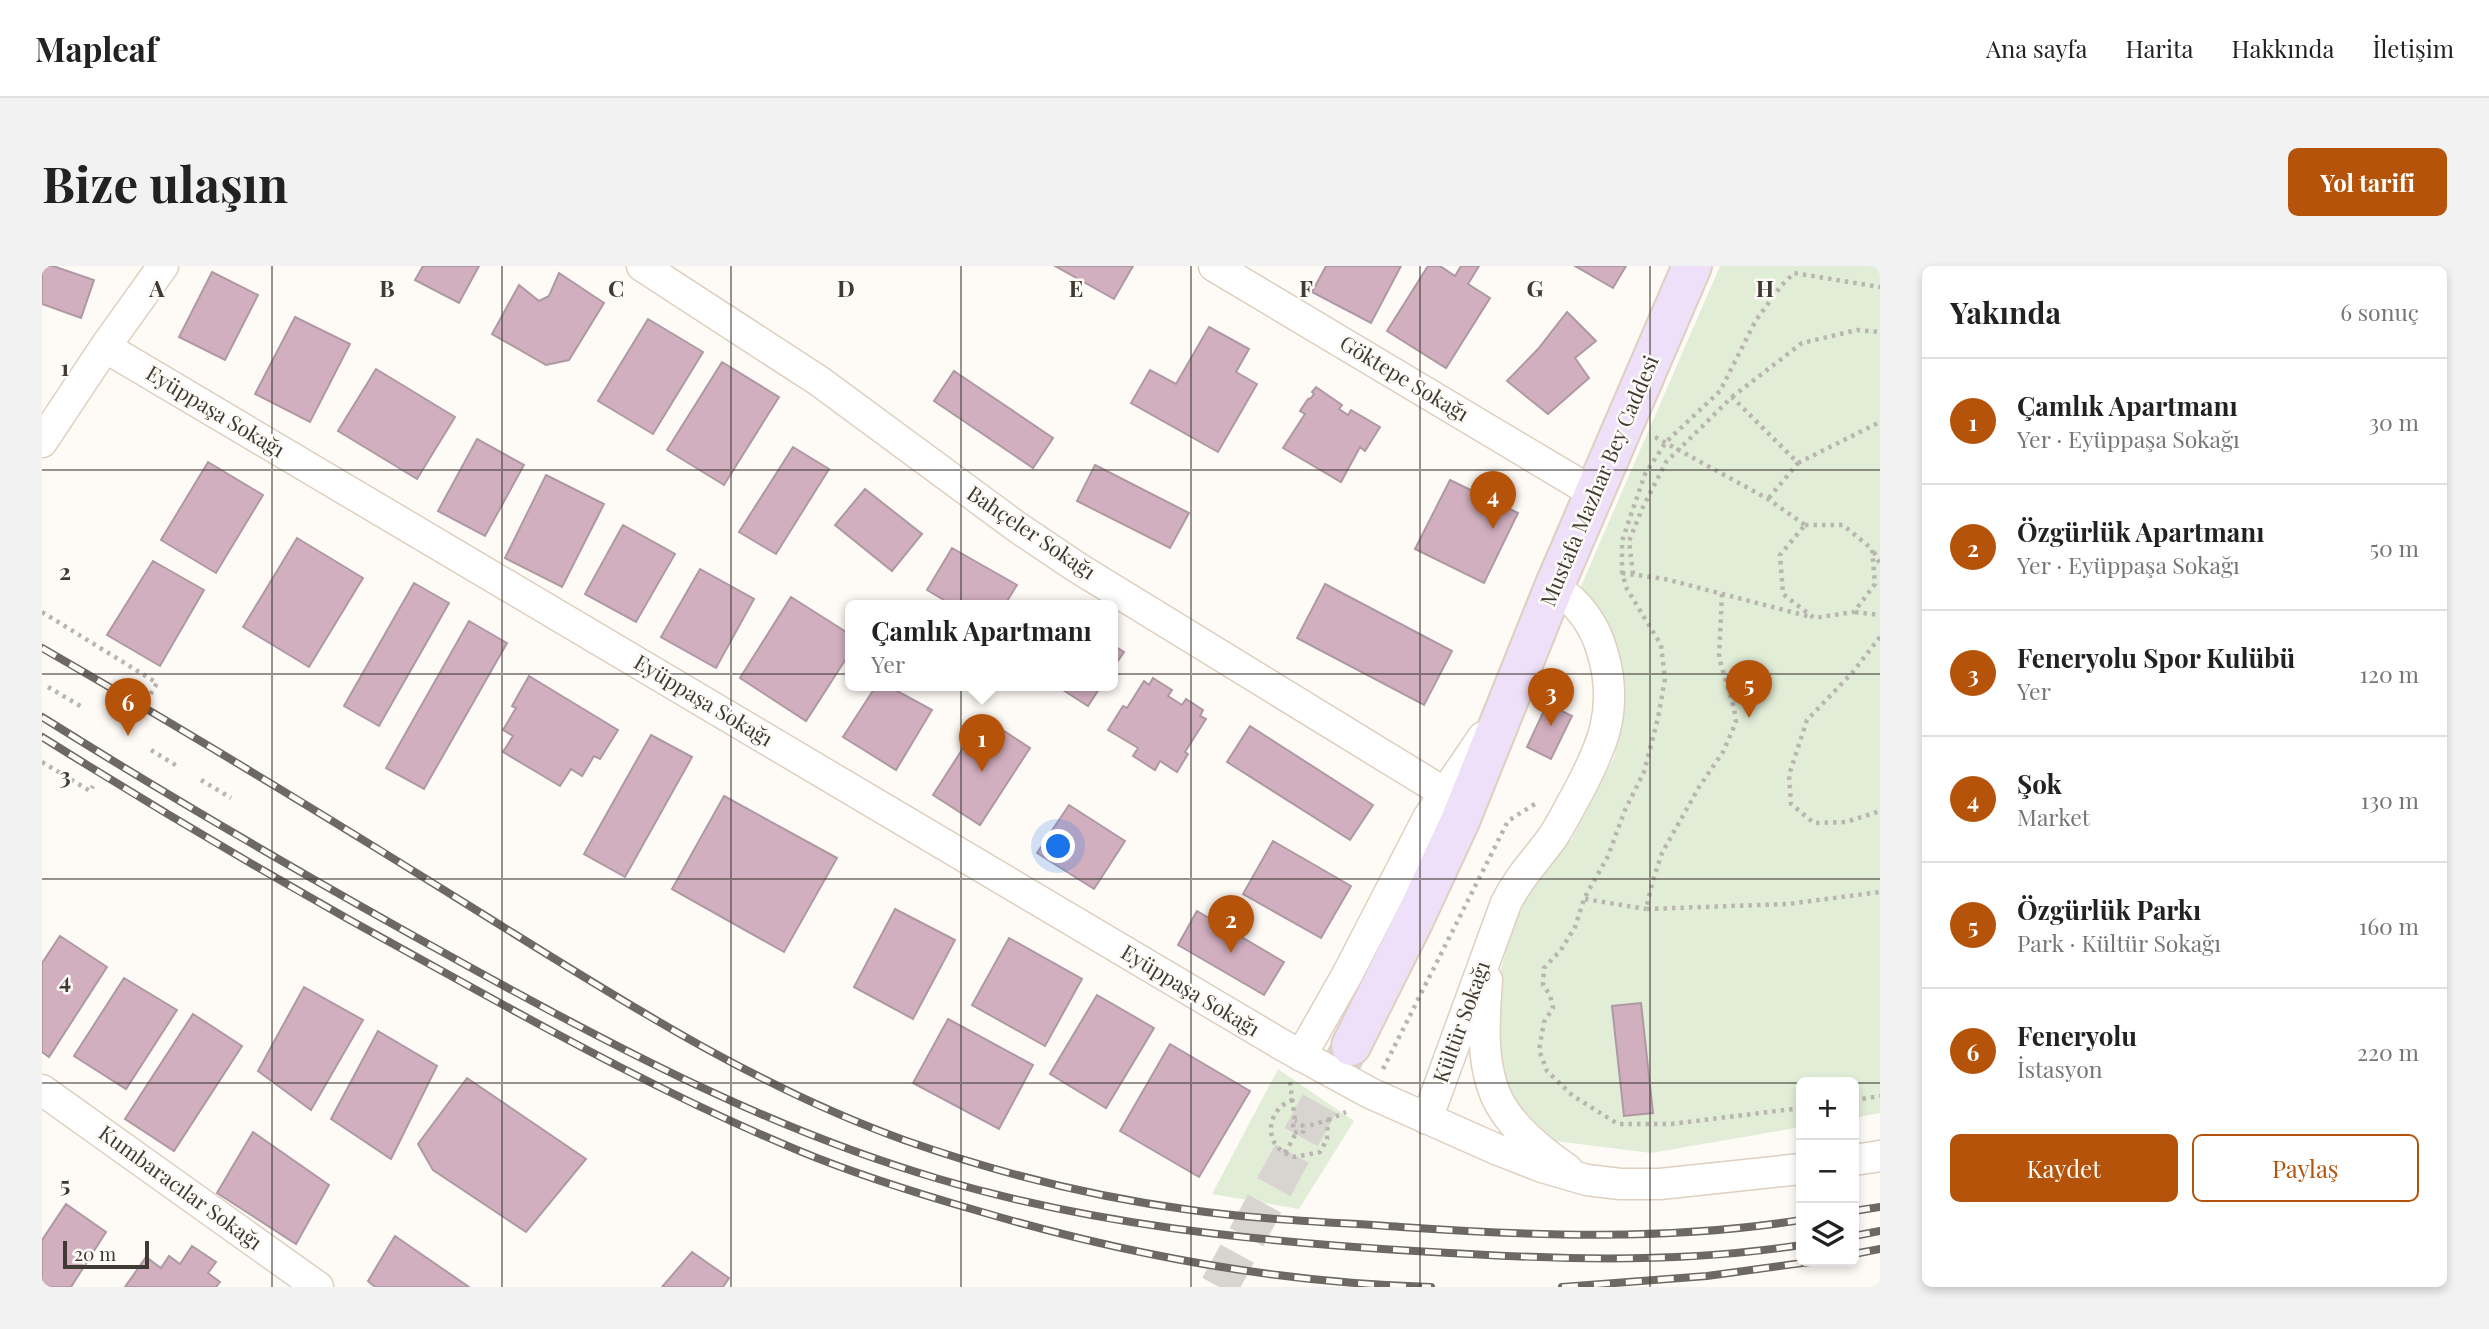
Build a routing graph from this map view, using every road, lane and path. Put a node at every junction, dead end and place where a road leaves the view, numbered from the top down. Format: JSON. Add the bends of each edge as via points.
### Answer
{"nodes":[{"id":1,"x":163,"y":266,"type":"edge"},
{"id":2,"x":642,"y":266,"type":"edge"},
{"id":3,"x":1214,"y":266,"type":"edge"},
{"id":4,"x":1692,"y":266,"type":"edge"},
{"id":5,"x":1880,"y":287,"type":"edge"},
{"id":6,"x":1880,"y":332,"type":"edge"},
{"id":7,"x":105,"y":347,"type":"junction"},
{"id":8,"x":1732,"y":397,"type":"junction"},
{"id":9,"x":1880,"y":422,"type":"edge"},
{"id":10,"x":1617,"y":441,"type":"junction"},
{"id":11,"x":42,"y":442,"type":"edge"},
{"id":12,"x":1666,"y":442,"type":"junction"},
{"id":13,"x":1679,"y":449,"type":"junction"},
{"id":14,"x":1798,"y":463,"type":"junction"},
{"id":15,"x":1594,"y":492,"type":"junction"},
{"id":16,"x":1769,"y":499,"type":"junction"},
{"id":17,"x":1805,"y":525,"type":"junction"},
{"id":18,"x":1872,"y":549,"type":"junction"},
{"id":19,"x":1880,"y":564,"type":"edge"},
{"id":20,"x":1622,"y":573,"type":"junction"},
{"id":21,"x":1633,"y":575,"type":"junction"},
{"id":22,"x":1554,"y":587,"type":"junction"},
{"id":23,"x":1722,"y":594,"type":"junction"},
{"id":24,"x":42,"y":612,"type":"edge"},
{"id":25,"x":1854,"y":612,"type":"junction"},
{"id":26,"x":1880,"y":615,"type":"edge"},
{"id":27,"x":1814,"y":618,"type":"junction"},
{"id":28,"x":1880,"y":638,"type":"edge"},
{"id":29,"x":48,"y":687,"type":"dead end"},
{"id":30,"x":149,"y":695,"type":"dead end"},
{"id":31,"x":82,"y":707,"type":"dead end"},
{"id":32,"x":151,"y":750,"type":"dead end"},
{"id":33,"x":42,"y":762,"type":"edge"},
{"id":34,"x":177,"y":766,"type":"dead end"},
{"id":35,"x":201,"y":780,"type":"dead end"},
{"id":36,"x":93,"y":786,"type":"dead end"},
{"id":37,"x":231,"y":798,"type":"dead end"},
{"id":38,"x":1455,"y":799,"type":"junction"},
{"id":39,"x":1542,"y":800,"type":"dead end"},
{"id":40,"x":1880,"y":811,"type":"edge"},
{"id":41,"x":1880,"y":892,"type":"edge"},
{"id":42,"x":1584,"y":898,"type":"junction"},
{"id":43,"x":1646,"y":909,"type":"junction"},
{"id":44,"x":1489,"y":948,"type":"junction"},
{"id":45,"x":1351,"y":1046,"type":"tunnel mouth"},
{"id":46,"x":1292,"y":1051,"type":"junction"},
{"id":47,"x":42,"y":1090,"type":"edge"},
{"id":48,"x":1494,"y":1091,"type":"junction"},
{"id":49,"x":1370,"y":1093,"type":"junction"},
{"id":50,"x":1880,"y":1096,"type":"edge"},
{"id":51,"x":1859,"y":1099,"type":"edge"},
{"id":52,"x":1293,"y":1100,"type":"junction"},
{"id":53,"x":1796,"y":1109,"type":"edge"},
{"id":54,"x":1295,"y":1121,"type":"junction"},
{"id":55,"x":1440,"y":1124,"type":"junction"},
{"id":56,"x":1305,"y":1127,"type":"junction"},
{"id":57,"x":1296,"y":1133,"type":"junction"},
{"id":58,"x":1284,"y":1153,"type":"junction"},
{"id":59,"x":1880,"y":1156,"type":"edge"},
{"id":60,"x":1859,"y":1159,"type":"edge"},
{"id":61,"x":1796,"y":1170,"type":"edge"},
{"id":62,"x":1587,"y":1180,"type":"junction"},
{"id":63,"x":303,"y":1283,"type":"edge"}],
"edges":[{"from":1,"to":7,"type":"street"},
{"from":2,"to":38,"type":"street","name":"Bahçeler Sokağı","via":[[819,382],[1078,568]]},
{"from":3,"to":15,"type":"street","name":"Göktepe Sokağı"},
{"from":4,"to":10,"type":"main road","name":"Mustafa Mazhar Bey Caddesi"},
{"from":5,"to":12,"type":"path","via":[[1794,273],[1756,320],[1720,391]]},
{"from":6,"to":8,"type":"path","via":[[1857,330],[1802,343]]},
{"from":7,"to":11,"type":"street"},
{"from":7,"to":46,"type":"street","name":"Eyüppaşa Sokağı"},
{"from":8,"to":13,"type":"path"},
{"from":8,"to":14,"type":"path"},
{"from":9,"to":14,"type":"path"},
{"from":10,"to":12,"type":"path","via":[[1643,451],[1651,435]]},
{"from":10,"to":15,"type":"main road","name":"Mustafa Mazhar Bey Caddesi"},
{"from":12,"to":13,"type":"path"},
{"from":12,"to":20,"type":"path","via":[[1645,474],[1622,541]]},
{"from":13,"to":16,"type":"path"},
{"from":13,"to":21,"type":"path","via":[[1666,462],[1629,541]]},
{"from":14,"to":16,"type":"path"},
{"from":15,"to":22,"type":"main road","name":"Mustafa Mazhar Bey Caddesi"},
{"from":16,"to":17,"type":"path"},
{"from":17,"to":18,"type":"path","via":[[1843,525]]},
{"from":17,"to":27,"type":"path","via":[[1780,555],[1783,594]]},
{"from":18,"to":19,"type":"path"},
{"from":18,"to":25,"type":"path","via":[[1875,584]]},
{"from":20,"to":21,"type":"path"},
{"from":20,"to":42,"type":"path","via":[[1661,645],[1665,679],[1644,772],[1608,856]]},
{"from":21,"to":23,"type":"path"},
{"from":22,"to":38,"type":"main road","name":"Mustafa Mazhar Bey Caddesi","via":[[1510,697]]},
{"from":22,"to":44,"type":"street","name":"Kültür Sokağı","via":[[1575,603],[1598,639],[1609,684],[1608,720],[1586,778],[1554,836],[1517,882]]},
{"from":23,"to":27,"type":"path"},
{"from":23,"to":43,"type":"path","via":[[1719,658],[1736,722],[1662,853]]},
{"from":24,"to":30,"type":"path","via":[[157,683]]},
{"from":25,"to":26,"type":"path"},
{"from":25,"to":27,"type":"path"},
{"from":28,"to":40,"type":"path","via":[[1807,720],[1789,775],[1791,804],[1814,823],[1846,822]]},
{"from":29,"to":31,"type":"path"},
{"from":32,"to":34,"type":"path"},
{"from":33,"to":36,"type":"path","via":[[90,791]]},
{"from":35,"to":37,"type":"path"},
{"from":38,"to":45,"type":"main road","name":"Mustafa Mazhar Bey Caddesi","via":[[1414,920]]},
{"from":38,"to":46,"type":"street","name":"Mustafa Mazhar Bey Caddesi","via":[[1428,818],[1352,965]]},
{"from":39,"to":49,"type":"path","via":[[1508,821]]},
{"from":41,"to":43,"type":"path","via":[[1788,904]]},
{"from":42,"to":43,"type":"path"},
{"from":42,"to":53,"type":"path","via":[[1575,927],[1544,968],[1543,985],[1553,1008],[1544,1022],[1539,1050],[1548,1071],[1573,1096],[1618,1124],[1671,1124]]},
{"from":44,"to":48,"type":"street","via":[[1485,1030]]},
{"from":44,"to":55,"type":"street","name":"Kültür Sokağı"},
{"from":46,"to":49,"type":"street","name":"Eyüppaşa Sokağı"},
{"from":46,"to":52,"type":"path"},
{"from":47,"to":63,"type":"street","name":"Kumbaracılar Sokağı"},
{"from":48,"to":55,"type":"street","via":[[1493,1112],[1485,1126],[1471,1132]]},
{"from":48,"to":62,"type":"street","via":[[1523,1132],[1558,1163]]},
{"from":49,"to":55,"type":"street","name":"Eyüppaşa Sokağı"},
{"from":50,"to":51,"type":"path"},
{"from":52,"to":54,"type":"path"},
{"from":52,"to":58,"type":"path","via":[[1282,1103],[1274,1113],[1270,1130]]},
{"from":54,"to":56,"type":"path"},
{"from":54,"to":57,"type":"path"},
{"from":55,"to":62,"type":"street","via":[[1527,1161]]},
{"from":56,"to":57,"type":"path","via":[[1301,1134]]},
{"from":56,"to":58,"type":"path","via":[[1328,1120],[1327,1139],[1320,1152],[1295,1157]]},
{"from":57,"to":58,"type":"path"},
{"from":59,"to":60,"type":"street"},
{"from":61,"to":62,"type":"street","via":[[1660,1184]]}]}
